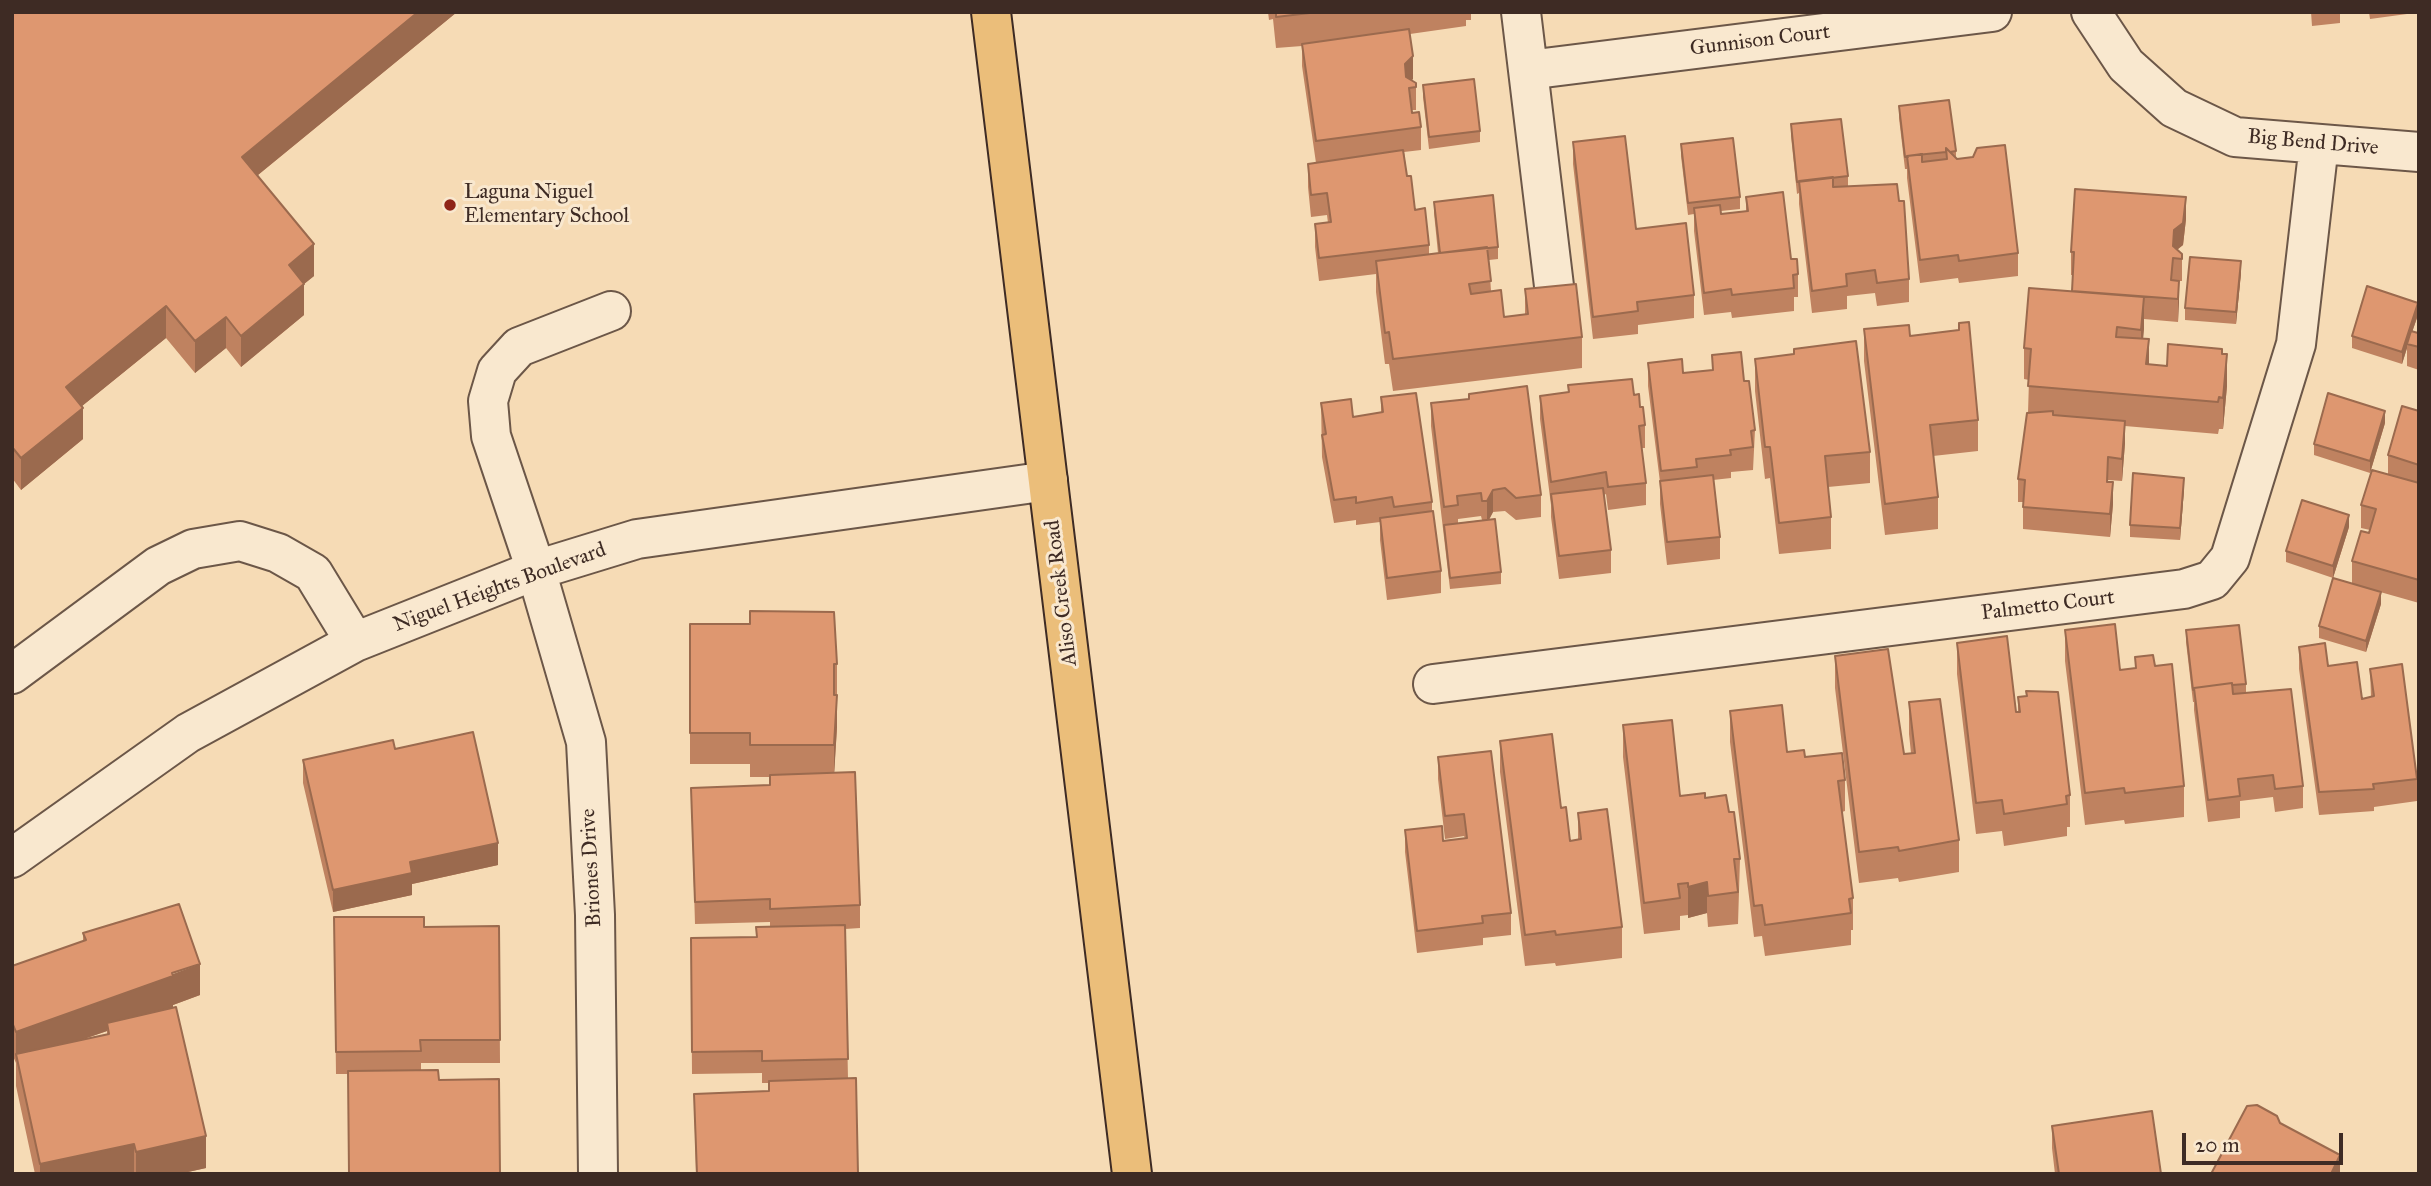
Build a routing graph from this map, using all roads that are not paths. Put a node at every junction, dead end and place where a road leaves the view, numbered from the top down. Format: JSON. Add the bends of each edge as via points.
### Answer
{"nodes":[{"id":1,"x":991,"y":12,"type":"edge"},
{"id":2,"x":1521,"y":12,"type":"edge"},
{"id":3,"x":1992,"y":12,"type":"edge"},
{"id":4,"x":2091,"y":12,"type":"edge"},
{"id":5,"x":1528,"y":70,"type":"junction"},
{"id":6,"x":2319,"y":145,"type":"junction"},
{"id":7,"x":2419,"y":152,"type":"edge"},
{"id":8,"x":1554,"y":286,"type":"edge"},
{"id":9,"x":611,"y":312,"type":"dead end"},
{"id":10,"x":1048,"y":481,"type":"junction"},
{"id":11,"x":536,"y":570,"type":"junction"},
{"id":12,"x":355,"y":642,"type":"junction"},
{"id":13,"x":12,"y":674,"type":"edge"},
{"id":14,"x":1433,"y":684,"type":"dead end"},
{"id":15,"x":12,"y":858,"type":"edge"},
{"id":16,"x":598,"y":1174,"type":"edge"},
{"id":17,"x":1132,"y":1174,"type":"edge"}],
"edges":[{"from":1,"to":10,"type":"main road","name":"Aliso Creek Road"},
{"from":2,"to":5,"type":"street"},
{"from":3,"to":5,"type":"street","name":"Gunnison Court"},
{"from":4,"to":6,"type":"street","name":"Big Bend Drive","via":[[2126,65],[2174,108],[2235,137]]},
{"from":5,"to":8,"type":"street"},
{"from":6,"to":7,"type":"street","name":"Big Bend Drive"},
{"from":6,"to":14,"type":"street","name":"Palmetto Court","via":[[2296,344],[2230,558],[2212,580],[2184,589]]},
{"from":9,"to":11,"type":"street","name":"Briones Drive","via":[[519,347],[496,371],[488,401],[491,436]]},
{"from":10,"to":11,"type":"street","name":"Niguel Heights Boulevard","via":[[637,539]]},
{"from":10,"to":17,"type":"main road","name":"Aliso Creek Road"},
{"from":11,"to":12,"type":"street","name":"Niguel Heights Boulevard"},
{"from":11,"to":16,"type":"street","name":"Briones Drive","via":[[586,742],[596,915]]},
{"from":12,"to":13,"type":"street","via":[[313,573],[278,552],[240,541],[193,549],[158,566]]},
{"from":12,"to":15,"type":"street","name":"Niguel Heights Boulevard","via":[[188,733]]}]}
